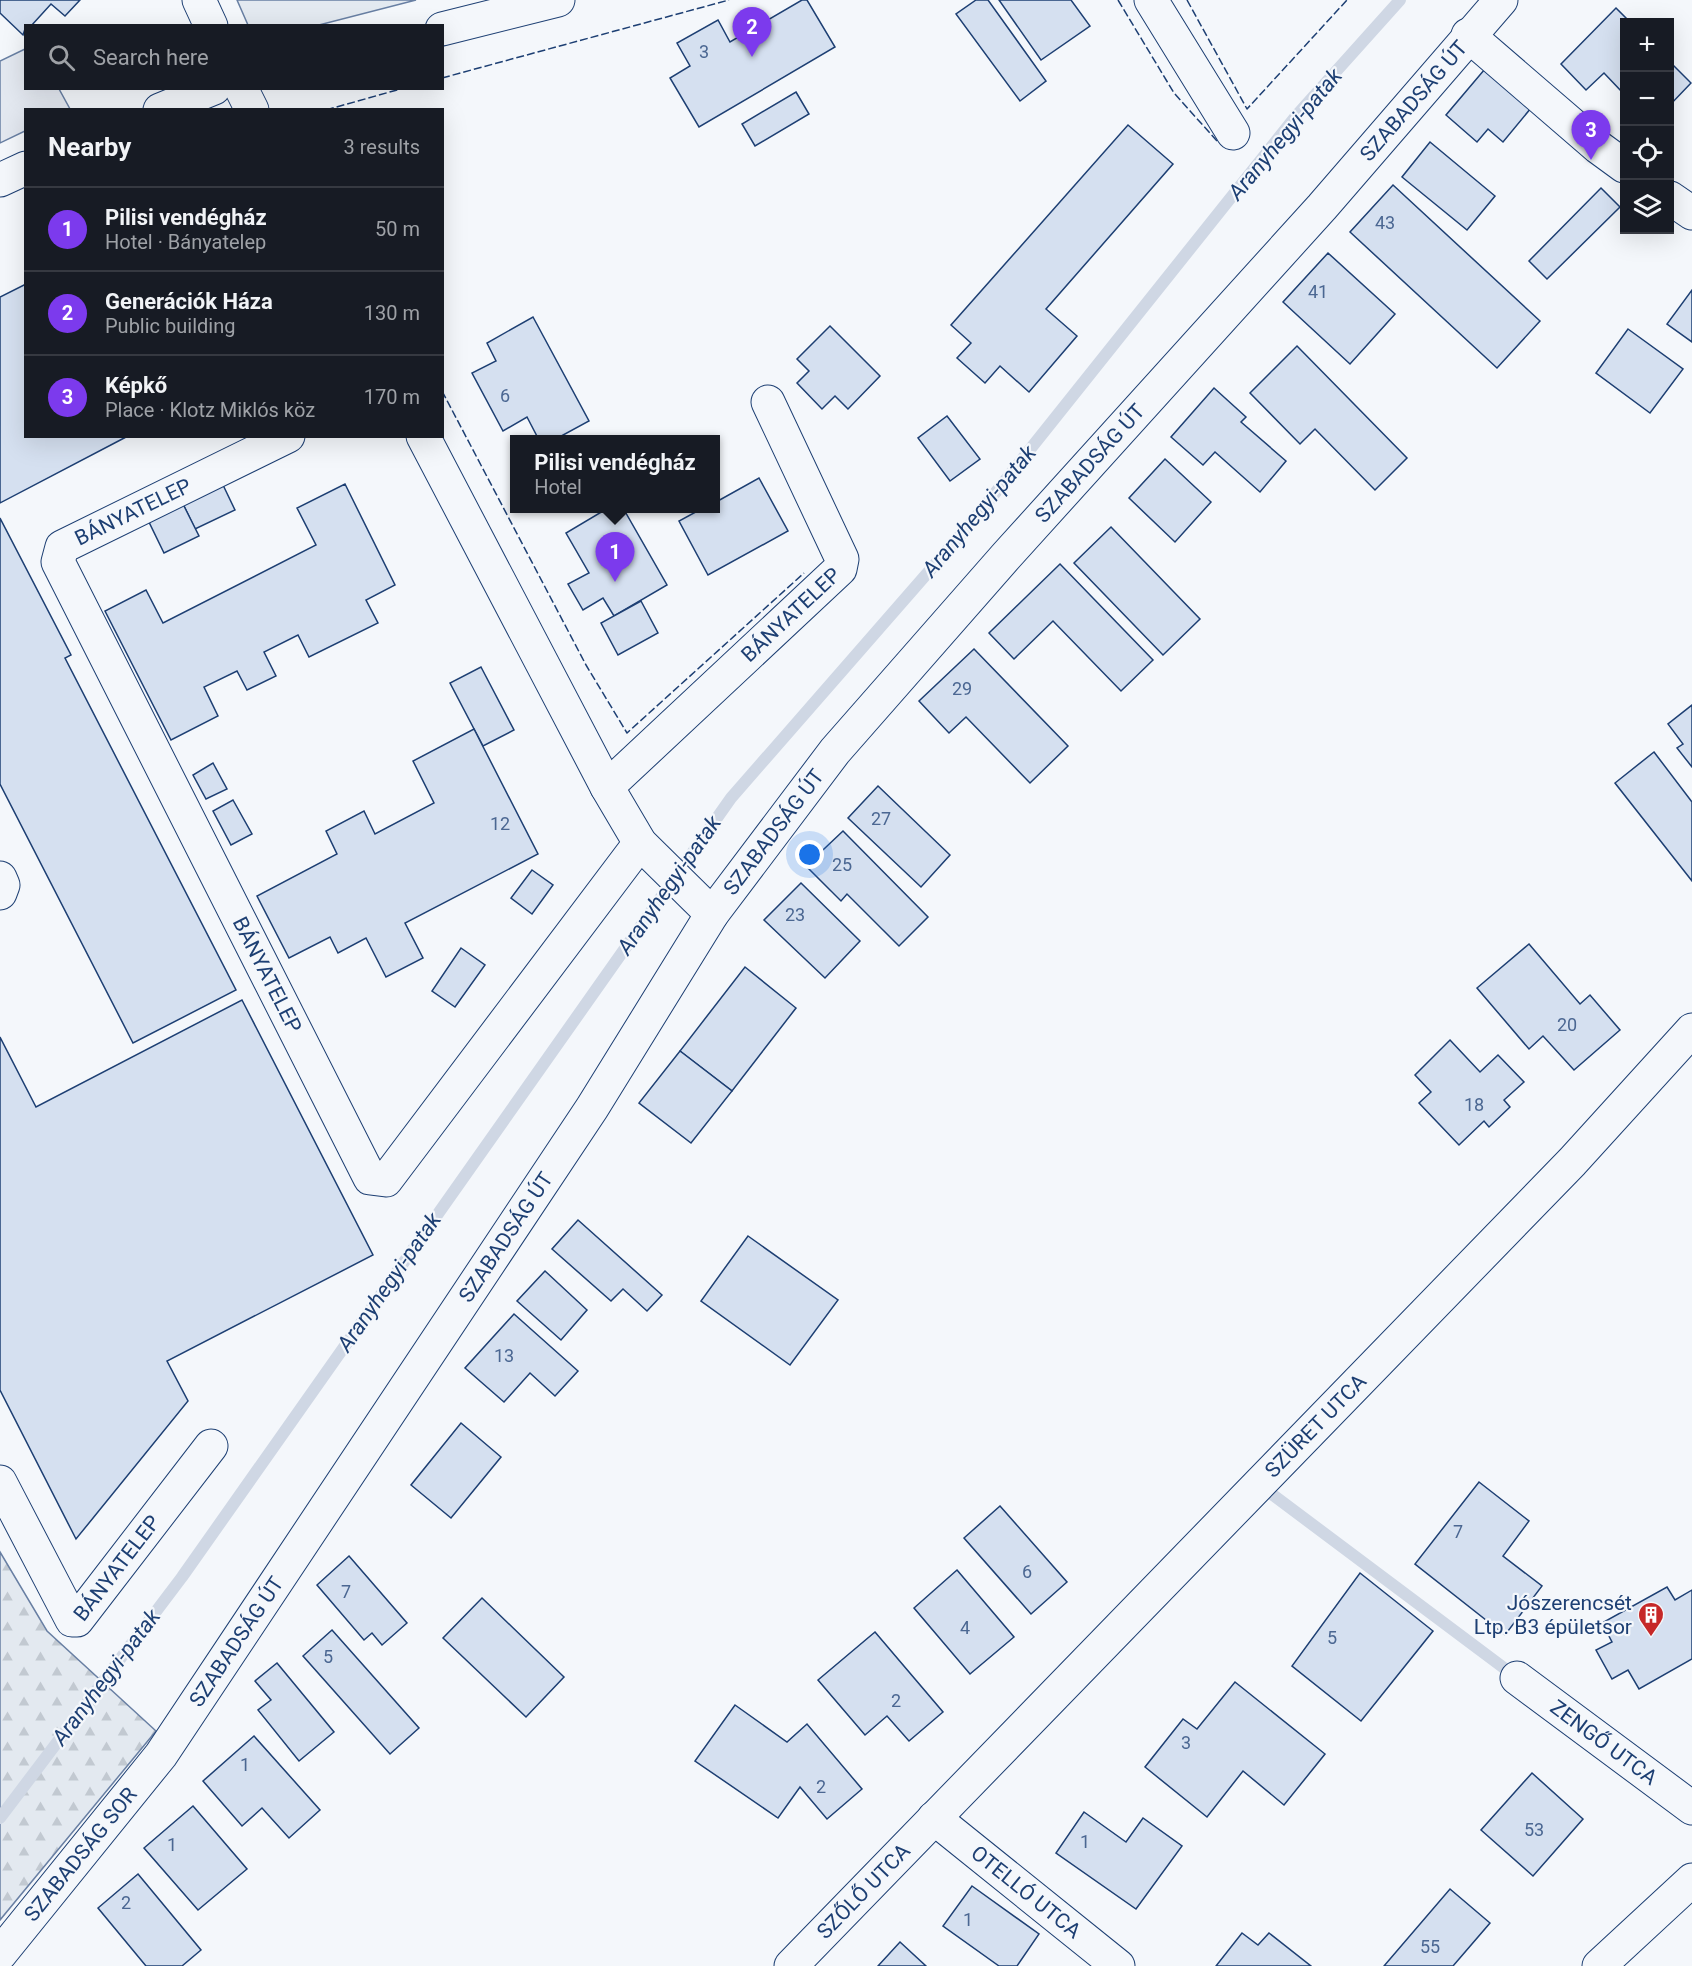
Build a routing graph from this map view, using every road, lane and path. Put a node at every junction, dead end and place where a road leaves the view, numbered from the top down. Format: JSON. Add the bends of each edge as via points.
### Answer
{"nodes":[{"id":1,"x":199,"y":0,"type":"edge"},
{"id":2,"x":558,"y":0,"type":"edge"},
{"id":3,"x":1151,"y":0,"type":"edge"},
{"id":4,"x":1501,"y":0,"type":"edge"},
{"id":5,"x":210,"y":24,"type":"edge"},
{"id":6,"x":444,"y":28,"type":"edge"},
{"id":7,"x":1468,"y":35,"type":"junction"},
{"id":8,"x":209,"y":90,"type":"edge"},
{"id":9,"x":242,"y":90,"type":"edge"},
{"id":10,"x":165,"y":108,"type":"edge"},
{"id":11,"x":251,"y":108,"type":"edge"},
{"id":12,"x":1233,"y":133,"type":"dead end"},
{"id":13,"x":1620,"y":163,"type":"edge"},
{"id":14,"x":24,"y":169,"type":"edge"},
{"id":15,"x":0,"y":180,"type":"edge"},
{"id":16,"x":1674,"y":201,"type":"edge"},
{"id":17,"x":1692,"y":213,"type":"edge"},
{"id":18,"x":768,"y":402,"type":"dead end"},
{"id":19,"x":284,"y":438,"type":"edge"},
{"id":20,"x":424,"y":438,"type":"edge"},
{"id":21,"x":607,"y":787,"type":"junction"},
{"id":22,"x":647,"y":849,"type":"junction"},
{"id":23,"x":0,"y":878,"type":"edge"},
{"id":24,"x":0,"y":893,"type":"edge"},
{"id":25,"x":708,"y":910,"type":"junction"},
{"id":26,"x":1692,"y":1030,"type":"edge"},
{"id":27,"x":211,"y":1446,"type":"dead end"},
{"id":28,"x":0,"y":1482,"type":"edge"},
{"id":29,"x":1516,"y":1678,"type":"dead end"},
{"id":30,"x":161,"y":1755,"type":"joint"},
{"id":31,"x":1692,"y":1808,"type":"edge"},
{"id":32,"x":934,"y":1818,"type":"junction"},
{"id":33,"x":1692,"y":1880,"type":"edge"},
{"id":34,"x":0,"y":1954,"type":"edge"},
{"id":35,"x":791,"y":1966,"type":"edge"},
{"id":36,"x":1118,"y":1966,"type":"edge"},
{"id":37,"x":1599,"y":1966,"type":"edge"}],
"edges":[{"from":1,"to":5,"type":"street"},
{"from":2,"to":6,"type":"street"},
{"from":3,"to":12,"type":"street"},
{"from":4,"to":7,"type":"street","name":"SZABADSÁG ÚT"},
{"from":7,"to":13,"type":"street"},
{"from":7,"to":25,"type":"street","name":"SZABADSÁG ÚT","via":[[1322,207],[1007,555],[835,752]]},
{"from":8,"to":10,"type":"street"},
{"from":9,"to":11,"type":"street"},
{"from":14,"to":15,"type":"street"},
{"from":16,"to":17,"type":"street"},
{"from":18,"to":21,"type":"street","name":"BÁNYATELEP","via":[[842,559],[840,569]]},
{"from":19,"to":22,"type":"street","name":"BÁNYATELEP","via":[[62,547],[58,562],[370,1178],[386,1180]]},
{"from":20,"to":21,"type":"street"},
{"from":21,"to":22,"type":"street"},
{"from":22,"to":25,"type":"street"},
{"from":23,"to":24,"type":"street"},
{"from":25,"to":30,"type":"street","name":"SZABADSÁG ÚT","via":[[592,1108]]},
{"from":26,"to":32,"type":"street","name":"SZÜRET UTCA","via":[[1572,1162]]},
{"from":27,"to":28,"type":"street","name":"BÁNYATELEP","via":[[77,1620],[72,1620]]},
{"from":29,"to":31,"type":"street","name":"ZENGŐ UTCA"},
{"from":30,"to":34,"type":"street","name":"SZABADSÁG SOR"},
{"from":32,"to":35,"type":"street","name":"SZŐLŐ UTCA"},
{"from":32,"to":36,"type":"street","name":"OTELLÓ UTCA"},
{"from":33,"to":37,"type":"street"}]}
